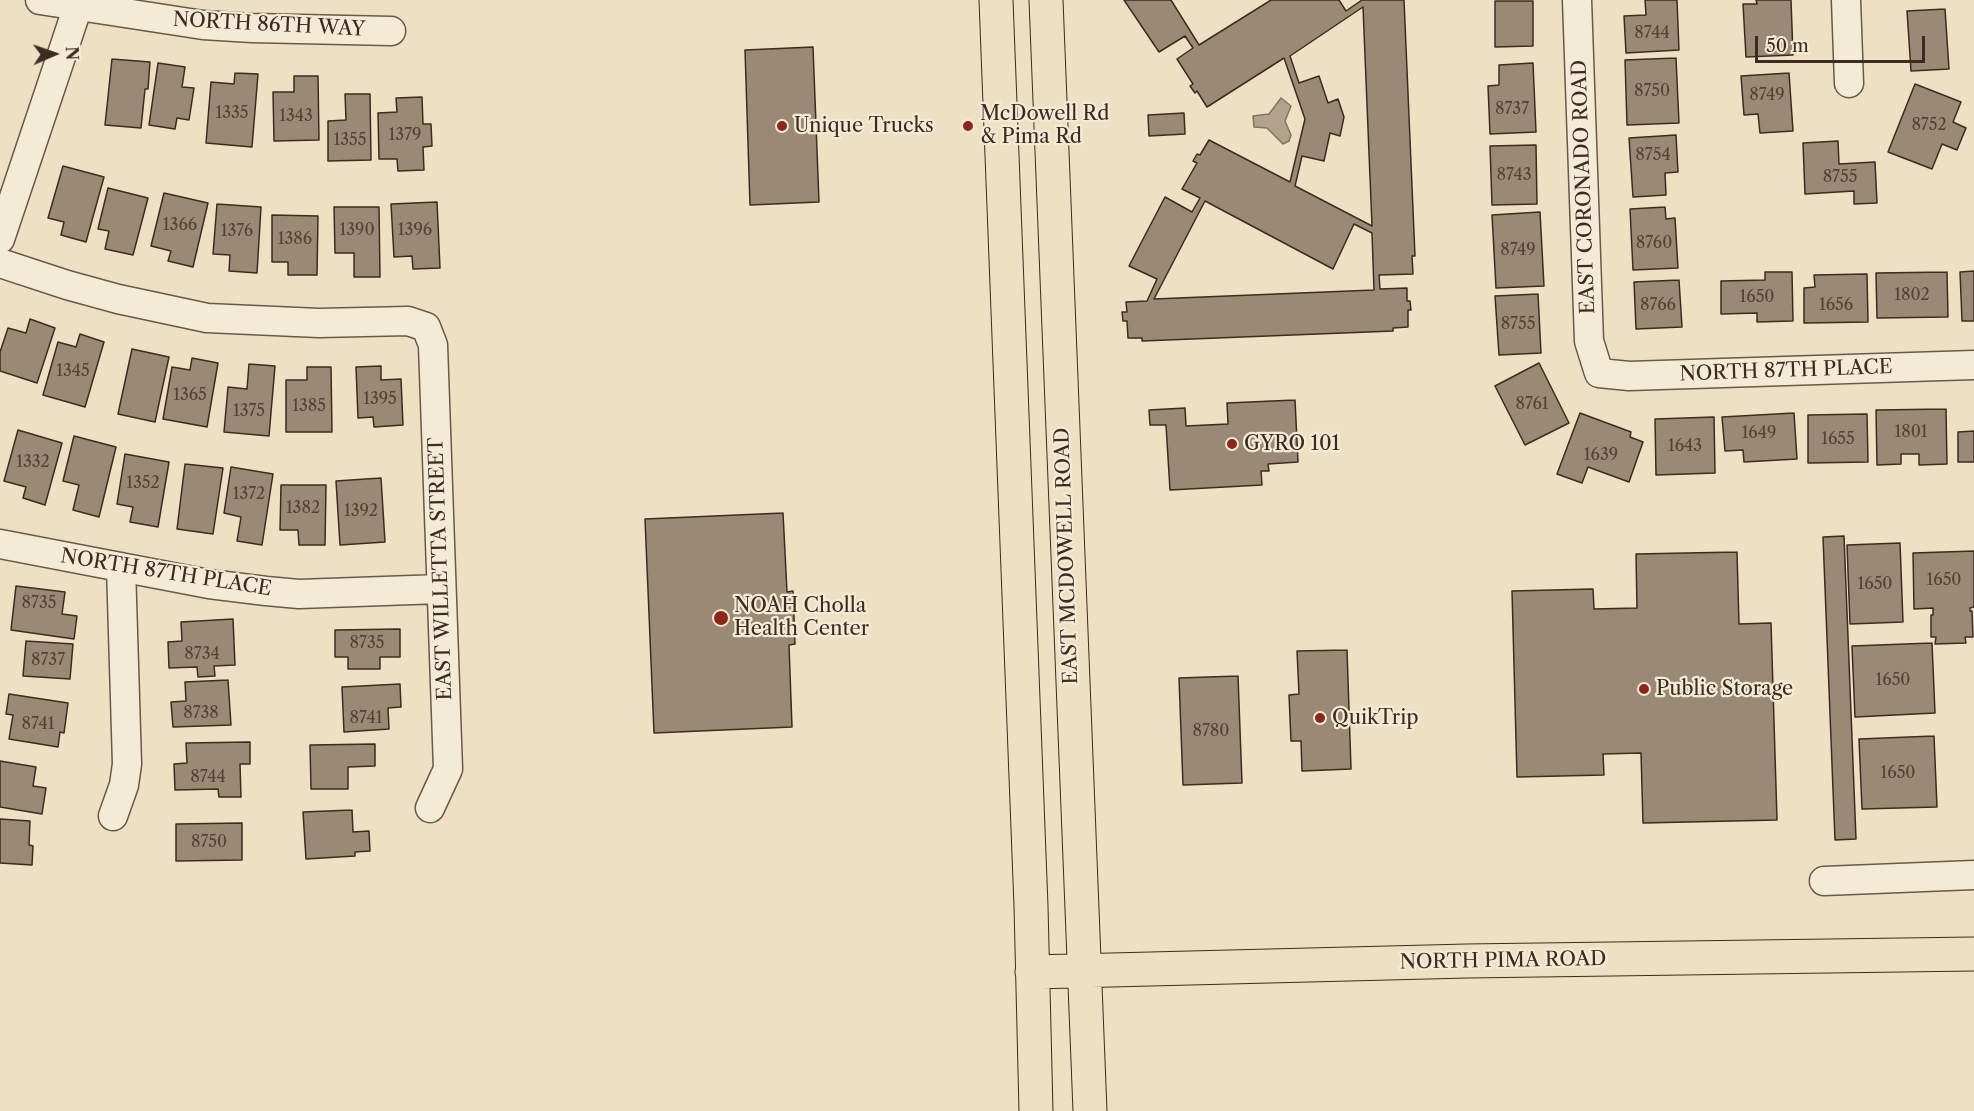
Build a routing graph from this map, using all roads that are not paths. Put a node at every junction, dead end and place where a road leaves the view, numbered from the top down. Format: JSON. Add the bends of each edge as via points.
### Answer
{"nodes":[{"id":1,"x":40,"y":0,"type":"edge"},
{"id":2,"x":996,"y":0,"type":"edge"},
{"id":3,"x":1046,"y":0,"type":"edge"},
{"id":4,"x":1577,"y":0,"type":"edge"},
{"id":5,"x":1846,"y":0,"type":"edge"},
{"id":6,"x":79,"y":3,"type":"edge"},
{"id":7,"x":391,"y":31,"type":"dead end"},
{"id":8,"x":1849,"y":83,"type":"dead end"},
{"id":9,"x":0,"y":239,"type":"edge"},
{"id":10,"x":0,"y":263,"type":"edge"},
{"id":11,"x":1974,"y":365,"type":"edge"},
{"id":12,"x":1010,"y":368,"type":"junction"},
{"id":13,"x":1060,"y":368,"type":"junction"},
{"id":14,"x":1599,"y":373,"type":"joint"},
{"id":15,"x":0,"y":544,"type":"edge"},
{"id":16,"x":121,"y":567,"type":"junction"},
{"id":17,"x":441,"y":589,"type":"junction"},
{"id":18,"x":430,"y":808,"type":"dead end"},
{"id":19,"x":113,"y":816,"type":"dead end"},
{"id":20,"x":1974,"y":875,"type":"edge"},
{"id":21,"x":1824,"y":881,"type":"dead end"},
{"id":22,"x":1974,"y":954,"type":"edge"},
{"id":23,"x":1083,"y":971,"type":"junction"},
{"id":24,"x":1032,"y":972,"type":"junction"},
{"id":25,"x":1036,"y":1111,"type":"edge"},
{"id":26,"x":1090,"y":1111,"type":"edge"}],
"edges":[{"from":1,"to":6,"type":"street","name":"NORTH 86TH WAY"},
{"from":2,"to":12,"type":"main road"},
{"from":3,"to":13,"type":"main road","name":"EAST MCDOWELL ROAD"},
{"from":4,"to":14,"type":"street","name":"EAST CORONADO ROAD","via":[[1589,340]]},
{"from":5,"to":8,"type":"street"},
{"from":6,"to":7,"type":"street","name":"NORTH 86TH WAY","via":[[203,25]]},
{"from":6,"to":9,"type":"street"},
{"from":10,"to":17,"type":"street","name":"EAST WILLETTA STREET","via":[[118,299],[207,318],[319,323],[408,321],[426,327],[433,345]]},
{"from":11,"to":14,"type":"street","name":"NORTH 87TH PLACE","via":[[1629,376]]},
{"from":12,"to":13,"type":"main road"},
{"from":12,"to":24,"type":"main road"},
{"from":13,"to":23,"type":"main road","name":"EAST MCDOWELL ROAD"},
{"from":15,"to":16,"type":"street","name":"NORTH 87TH PLACE"},
{"from":16,"to":17,"type":"street","name":"NORTH 87TH PLACE","via":[[209,584],[299,594]]},
{"from":16,"to":19,"type":"street","via":[[128,764]]},
{"from":17,"to":18,"type":"street","name":"EAST WILLETTA STREET","via":[[448,769]]},
{"from":20,"to":21,"type":"street"},
{"from":22,"to":23,"type":"main road","name":"NORTH PIMA ROAD"},
{"from":23,"to":24,"type":"main road","name":"NORTH PIMA ROAD"},
{"from":23,"to":26,"type":"main road","name":"EAST MCDOWELL ROAD"},
{"from":24,"to":25,"type":"main road"}]}
